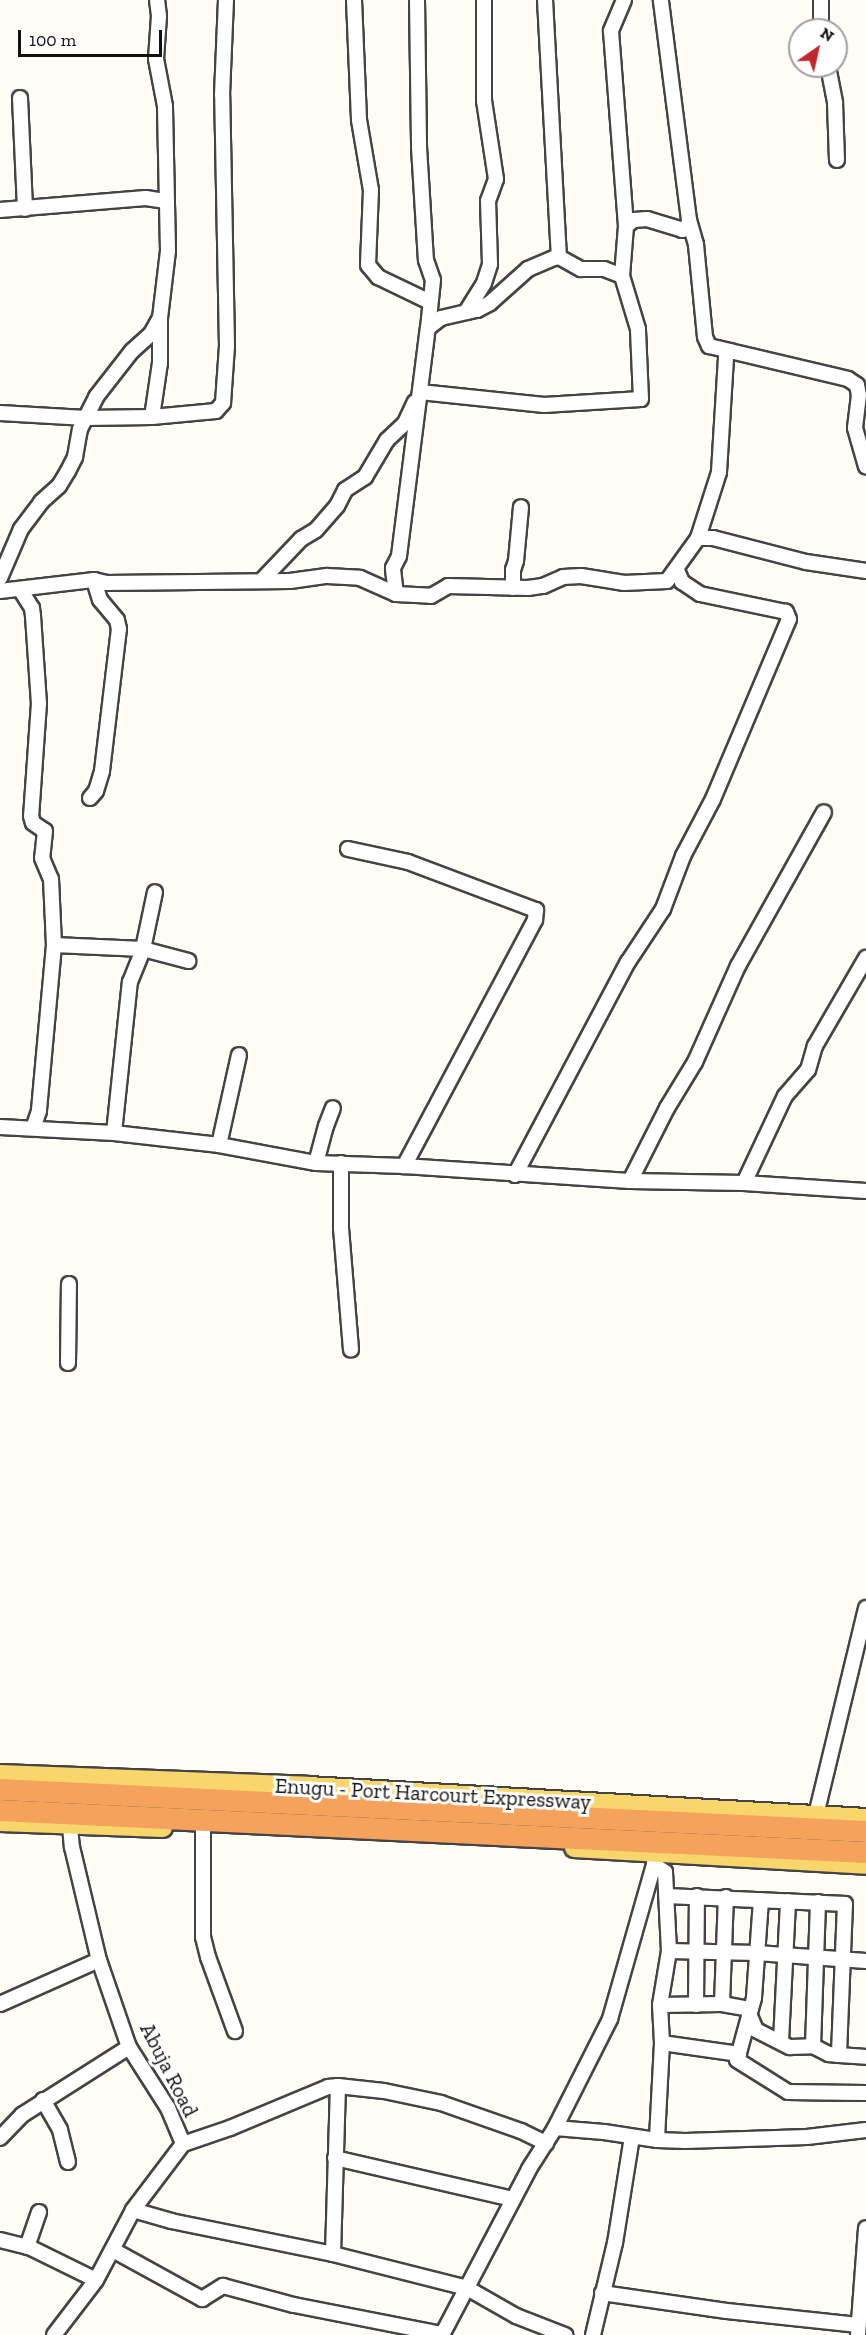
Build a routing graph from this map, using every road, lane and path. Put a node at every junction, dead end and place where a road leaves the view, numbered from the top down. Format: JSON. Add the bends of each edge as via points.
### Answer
{"nodes":[{"id":1,"x":157,"y":0,"type":"edge"},
{"id":2,"x":226,"y":0,"type":"edge"},
{"id":3,"x":354,"y":0,"type":"edge"},
{"id":4,"x":417,"y":0,"type":"edge"},
{"id":5,"x":484,"y":0,"type":"edge"},
{"id":6,"x":545,"y":0,"type":"edge"},
{"id":7,"x":624,"y":0,"type":"edge"},
{"id":8,"x":661,"y":0,"type":"edge"},
{"id":9,"x":821,"y":0,"type":"edge"},
{"id":10,"x":821,"y":18,"type":"edge"},
{"id":11,"x":830,"y":78,"type":"edge"},
{"id":12,"x":20,"y":98,"type":"dead end"},
{"id":13,"x":837,"y":160,"type":"dead end"},
{"id":14,"x":165,"y":201,"type":"junction"},
{"id":15,"x":25,"y":209,"type":"junction"},
{"id":16,"x":0,"y":210,"type":"edge"},
{"id":17,"x":689,"y":220,"type":"junction"},
{"id":18,"x":626,"y":226,"type":"junction"},
{"id":19,"x":559,"y":257,"type":"junction"},
{"id":20,"x":622,"y":276,"type":"junction"},
{"id":21,"x":430,"y":302,"type":"junction"},
{"id":22,"x":466,"y":312,"type":"junction"},
{"id":23,"x":160,"y":318,"type":"junction"},
{"id":24,"x":428,"y":328,"type":"junction"},
{"id":25,"x":730,"y":351,"type":"junction"},
{"id":26,"x":420,"y":392,"type":"junction"},
{"id":27,"x":0,"y":413,"type":"edge"},
{"id":28,"x":152,"y":417,"type":"junction"},
{"id":29,"x":86,"y":418,"type":"junction"},
{"id":30,"x":866,"y":466,"type":"edge"},
{"id":31,"x":520,"y":507,"type":"dead end"},
{"id":32,"x":698,"y":538,"type":"junction"},
{"id":33,"x":866,"y":571,"type":"edge"},
{"id":34,"x":679,"y":576,"type":"junction"},
{"id":35,"x":0,"y":578,"type":"edge"},
{"id":36,"x":94,"y":580,"type":"junction"},
{"id":37,"x":262,"y":580,"type":"junction"},
{"id":38,"x":513,"y":588,"type":"junction"},
{"id":39,"x":20,"y":589,"type":"junction"},
{"id":40,"x":0,"y":591,"type":"edge"},
{"id":41,"x":396,"y":594,"type":"junction"},
{"id":42,"x":90,"y":798,"type":"dead end"},
{"id":43,"x":824,"y":812,"type":"dead end"},
{"id":44,"x":348,"y":849,"type":"dead end"},
{"id":45,"x":155,"y":892,"type":"dead end"},
{"id":46,"x":54,"y":945,"type":"junction"},
{"id":47,"x":143,"y":949,"type":"junction"},
{"id":48,"x":866,"y":958,"type":"edge"},
{"id":49,"x":188,"y":961,"type":"dead end"},
{"id":50,"x":239,"y":1055,"type":"dead end"},
{"id":51,"x":333,"y":1108,"type":"dead end"},
{"id":52,"x":0,"y":1127,"type":"edge"},
{"id":53,"x":33,"y":1128,"type":"junction"},
{"id":54,"x":114,"y":1133,"type":"junction"},
{"id":55,"x":219,"y":1145,"type":"junction"},
{"id":56,"x":316,"y":1163,"type":"junction"},
{"id":57,"x":341,"y":1164,"type":"junction"},
{"id":58,"x":404,"y":1166,"type":"junction"},
{"id":59,"x":515,"y":1174,"type":"junction"},
{"id":60,"x":630,"y":1181,"type":"junction"},
{"id":61,"x":744,"y":1183,"type":"junction"},
{"id":62,"x":866,"y":1191,"type":"edge"},
{"id":63,"x":69,"y":1284,"type":"dead end"},
{"id":64,"x":351,"y":1350,"type":"dead end"},
{"id":65,"x":68,"y":1364,"type":"dead end"},
{"id":66,"x":866,"y":1608,"type":"edge"},
{"id":67,"x":0,"y":1774,"type":"edge"},
{"id":68,"x":0,"y":1789,"type":"edge"},
{"id":69,"x":0,"y":1810,"type":"edge"},
{"id":70,"x":816,"y":1815,"type":"junction"},
{"id":71,"x":865,"y":1820,"type":"edge"},
{"id":72,"x":0,"y":1822,"type":"edge"},
{"id":73,"x":70,"y":1826,"type":"junction"},
{"id":74,"x":203,"y":1828,"type":"junction"},
{"id":75,"x":866,"y":1852,"type":"edge"},
{"id":76,"x":655,"y":1859,"type":"junction"},
{"id":77,"x":866,"y":1865,"type":"edge"},
{"id":78,"x":668,"y":1896,"type":"junction"},
{"id":79,"x":697,"y":1896,"type":"junction"},
{"id":80,"x":726,"y":1897,"type":"junction"},
{"id":81,"x":761,"y":1900,"type":"junction"},
{"id":82,"x":788,"y":1901,"type":"junction"},
{"id":83,"x":818,"y":1902,"type":"junction"},
{"id":84,"x":669,"y":1951,"type":"junction"},
{"id":85,"x":725,"y":1952,"type":"junction"},
{"id":86,"x":694,"y":1953,"type":"junction"},
{"id":87,"x":757,"y":1953,"type":"junction"},
{"id":88,"x":786,"y":1955,"type":"junction"},
{"id":89,"x":815,"y":1957,"type":"junction"},
{"id":90,"x":99,"y":1960,"type":"junction"},
{"id":91,"x":843,"y":1961,"type":"junction"},
{"id":92,"x":866,"y":1961,"type":"edge"},
{"id":93,"x":0,"y":2004,"type":"edge"},
{"id":94,"x":722,"y":2004,"type":"junction"},
{"id":95,"x":660,"y":2005,"type":"junction"},
{"id":96,"x":696,"y":2005,"type":"junction"},
{"id":97,"x":750,"y":2013,"type":"junction"},
{"id":98,"x":235,"y":2031,"type":"dead end"},
{"id":99,"x":781,"y":2041,"type":"junction"},
{"id":100,"x":662,"y":2043,"type":"junction"},
{"id":101,"x":813,"y":2046,"type":"junction"},
{"id":102,"x":129,"y":2047,"type":"junction"},
{"id":103,"x":739,"y":2054,"type":"junction"},
{"id":104,"x":839,"y":2055,"type":"junction"},
{"id":105,"x":866,"y":2057,"type":"edge"},
{"id":106,"x":338,"y":2086,"type":"junction"},
{"id":107,"x":866,"y":2093,"type":"edge"},
{"id":108,"x":43,"y":2100,"type":"junction"},
{"id":109,"x":555,"y":2128,"type":"junction"},
{"id":110,"x":866,"y":2130,"type":"edge"},
{"id":111,"x":632,"y":2137,"type":"junction"},
{"id":112,"x":0,"y":2138,"type":"edge"},
{"id":113,"x":657,"y":2140,"type":"junction"},
{"id":114,"x":546,"y":2143,"type":"junction"},
{"id":115,"x":183,"y":2144,"type":"junction"},
{"id":116,"x":335,"y":2158,"type":"junction"},
{"id":117,"x":68,"y":2163,"type":"dead end"},
{"id":118,"x":513,"y":2199,"type":"junction"},
{"id":119,"x":134,"y":2210,"type":"junction"},
{"id":120,"x":39,"y":2212,"type":"dead end"},
{"id":121,"x":866,"y":2228,"type":"edge"},
{"id":122,"x":0,"y":2240,"type":"edge"},
{"id":123,"x":27,"y":2247,"type":"junction"},
{"id":124,"x":113,"y":2250,"type":"junction"},
{"id":125,"x":333,"y":2254,"type":"junction"},
{"id":126,"x":96,"y":2280,"type":"junction"},
{"id":127,"x":467,"y":2288,"type":"junction"},
{"id":128,"x":602,"y":2293,"type":"junction"},
{"id":129,"x":860,"y":2332,"type":"edge"},
{"id":130,"x":57,"y":2334,"type":"edge"},
{"id":131,"x":442,"y":2335,"type":"edge"},
{"id":132,"x":565,"y":2335,"type":"edge"},
{"id":133,"x":593,"y":2335,"type":"edge"}],
"edges":[{"from":1,"to":14,"type":"street","via":[[156,59],[165,106]]},
{"from":2,"to":28,"type":"street","via":[[222,43],[227,346],[223,403],[216,411]]},
{"from":3,"to":21,"type":"street","via":[[359,120],[371,190],[368,265],[378,277]]},
{"from":4,"to":21,"type":"street","via":[[419,147],[426,260],[433,280]]},
{"from":5,"to":22,"type":"street","via":[[484,101],[495,179],[488,201],[490,264],[484,283]]},
{"from":6,"to":19,"type":"street"},
{"from":7,"to":18,"type":"street","via":[[611,31]]},
{"from":8,"to":17,"type":"street"},
{"from":9,"to":10,"type":"street"},
{"from":11,"to":13,"type":"street"},
{"from":12,"to":15,"type":"street"},
{"from":14,"to":15,"type":"street","via":[[146,198]]},
{"from":14,"to":23,"type":"street","via":[[168,251]]},
{"from":15,"to":16,"type":"street"},
{"from":17,"to":18,"type":"street","via":[[686,230],[647,219],[634,220]]},
{"from":17,"to":25,"type":"street","via":[[696,244],[705,337],[709,346]]},
{"from":18,"to":20,"type":"street"},
{"from":19,"to":20,"type":"street","via":[[581,269],[604,269]]},
{"from":19,"to":22,"type":"street","via":[[528,269],[496,299]]},
{"from":20,"to":26,"type":"street","via":[[638,328],[641,399],[544,405]]},
{"from":21,"to":24,"type":"street"},
{"from":22,"to":24,"type":"street","via":[[441,318]]},
{"from":23,"to":28,"type":"street","via":[[160,363]]},
{"from":23,"to":29,"type":"street","via":[[151,334],[132,351],[96,397]]},
{"from":24,"to":26,"type":"street"},
{"from":25,"to":30,"type":"street","via":[[848,379],[857,385],[855,428]]},
{"from":25,"to":32,"type":"street","via":[[726,356],[719,472]]},
{"from":26,"to":37,"type":"street","via":[[405,423],[387,440],[365,477],[345,490],[316,530]]},
{"from":26,"to":41,"type":"street","via":[[399,556],[393,568]]},
{"from":27,"to":29,"type":"street"},
{"from":28,"to":29,"type":"street"},
{"from":29,"to":35,"type":"street","via":[[68,471],[21,529]]},
{"from":31,"to":38,"type":"street"},
{"from":32,"to":33,"type":"street"},
{"from":32,"to":34,"type":"street"},
{"from":34,"to":38,"type":"street","via":[[667,581],[624,583],[563,577],[543,586]]},
{"from":34,"to":59,"type":"street","via":[[700,594],[786,612],[789,619],[663,909],[606,1002]]},
{"from":36,"to":37,"type":"street"},
{"from":36,"to":39,"type":"street"},
{"from":36,"to":42,"type":"street","via":[[100,600],[119,628],[102,771]]},
{"from":37,"to":41,"type":"street","via":[[360,578]]},
{"from":38,"to":41,"type":"street","via":[[448,586],[431,596]]},
{"from":39,"to":40,"type":"street"},
{"from":39,"to":46,"type":"street","via":[[32,608],[39,703],[31,816],[33,824],[45,831],[42,858],[51,879]]},
{"from":43,"to":60,"type":"street","via":[[738,966],[695,1062]]},
{"from":44,"to":58,"type":"street","via":[[408,862],[526,903],[537,914]]},
{"from":45,"to":47,"type":"street"},
{"from":46,"to":47,"type":"street"},
{"from":46,"to":53,"type":"street","via":[[39,1111]]},
{"from":47,"to":49,"type":"street"},
{"from":47,"to":54,"type":"street","via":[[130,982]]},
{"from":48,"to":61,"type":"street","via":[[815,1046],[808,1070],[784,1096]]},
{"from":50,"to":55,"type":"street"},
{"from":51,"to":56,"type":"street"},
{"from":52,"to":53,"type":"street"},
{"from":53,"to":54,"type":"street"},
{"from":54,"to":55,"type":"street"},
{"from":55,"to":56,"type":"street"},
{"from":56,"to":57,"type":"street"},
{"from":57,"to":58,"type":"street"},
{"from":57,"to":64,"type":"street","via":[[341,1228]]},
{"from":58,"to":59,"type":"street"},
{"from":59,"to":60,"type":"street"},
{"from":60,"to":61,"type":"street"},
{"from":61,"to":62,"type":"street"},
{"from":63,"to":65,"type":"street"},
{"from":66,"to":70,"type":"street"},
{"from":67,"to":70,"type":"main road","name":"Enugu - Port Harcourt Expressway","via":[[308,1786]]},
{"from":68,"to":71,"type":"highway","name":"Enugu - Port Harcourt Expressway"},
{"from":69,"to":75,"type":"highway","name":"Enugu - Port Harcourt Expressway"},
{"from":70,"to":71,"type":"main road","name":"Enugu - Port Harcourt Expressway"},
{"from":72,"to":73,"type":"main road"},
{"from":73,"to":74,"type":"main road"},
{"from":73,"to":90,"type":"street","name":"Abuja Road"},
{"from":74,"to":76,"type":"main road"},
{"from":74,"to":98,"type":"street","via":[[203,1937]]},
{"from":76,"to":77,"type":"main road"},
{"from":76,"to":78,"type":"street","via":[[665,1872]]},
{"from":76,"to":109,"type":"street","via":[[610,2019]]},
{"from":78,"to":79,"type":"street"},
{"from":78,"to":84,"type":"street"},
{"from":79,"to":80,"type":"street"},
{"from":79,"to":86,"type":"street"},
{"from":80,"to":81,"type":"street"},
{"from":80,"to":85,"type":"street"},
{"from":81,"to":82,"type":"street"},
{"from":81,"to":87,"type":"street"},
{"from":82,"to":83,"type":"street"},
{"from":82,"to":88,"type":"street"},
{"from":83,"to":89,"type":"street"},
{"from":83,"to":91,"type":"street","via":[[847,1907]]},
{"from":84,"to":86,"type":"street"},
{"from":84,"to":95,"type":"street"},
{"from":85,"to":86,"type":"street"},
{"from":85,"to":87,"type":"street"},
{"from":85,"to":94,"type":"street"},
{"from":86,"to":96,"type":"street"},
{"from":87,"to":88,"type":"street"},
{"from":87,"to":97,"type":"street"},
{"from":88,"to":89,"type":"street"},
{"from":88,"to":99,"type":"street"},
{"from":89,"to":91,"type":"street"},
{"from":89,"to":101,"type":"street"},
{"from":90,"to":93,"type":"street"},
{"from":90,"to":102,"type":"street","name":"Abuja Road"},
{"from":91,"to":92,"type":"street"},
{"from":91,"to":104,"type":"street"},
{"from":94,"to":96,"type":"street"},
{"from":94,"to":97,"type":"street"},
{"from":95,"to":96,"type":"street"},
{"from":95,"to":100,"type":"street"},
{"from":97,"to":99,"type":"street","via":[[756,2030]]},
{"from":97,"to":103,"type":"street"},
{"from":99,"to":101,"type":"street","via":[[790,2047]]},
{"from":100,"to":103,"type":"street"},
{"from":100,"to":113,"type":"street"},
{"from":101,"to":104,"type":"street"},
{"from":102,"to":108,"type":"street"},
{"from":102,"to":115,"type":"street","name":"Abuja Road","via":[[168,2108]]},
{"from":103,"to":107,"type":"street","via":[[739,2061],[788,2092]]},
{"from":104,"to":105,"type":"street"},
{"from":106,"to":114,"type":"street","via":[[441,2103]]},
{"from":106,"to":115,"type":"street"},
{"from":106,"to":116,"type":"street"},
{"from":108,"to":112,"type":"street"},
{"from":108,"to":117,"type":"street","via":[[60,2130]]},
{"from":109,"to":111,"type":"street"},
{"from":109,"to":114,"type":"street"},
{"from":110,"to":113,"type":"street","via":[[807,2137]]},
{"from":111,"to":113,"type":"street"},
{"from":111,"to":128,"type":"street","via":[[615,2243]]},
{"from":114,"to":118,"type":"street"},
{"from":115,"to":119,"type":"street","name":"Abuja Road"},
{"from":116,"to":118,"type":"street"},
{"from":116,"to":125,"type":"street"},
{"from":118,"to":127,"type":"street"},
{"from":119,"to":124,"type":"street","name":"Abuja Road"},
{"from":119,"to":125,"type":"street"},
{"from":120,"to":123,"type":"street"},
{"from":121,"to":129,"type":"street"},
{"from":122,"to":123,"type":"street"},
{"from":123,"to":126,"type":"street"},
{"from":124,"to":126,"type":"street","name":"Abuja Road"},
{"from":124,"to":131,"type":"street","via":[[202,2299],[223,2286],[294,2305]]},
{"from":125,"to":127,"type":"street"},
{"from":126,"to":130,"type":"street","name":"Abuja Road"},
{"from":127,"to":131,"type":"street"},
{"from":127,"to":132,"type":"street","via":[[516,2316]]},
{"from":128,"to":129,"type":"street"},
{"from":128,"to":133,"type":"street"}]}
